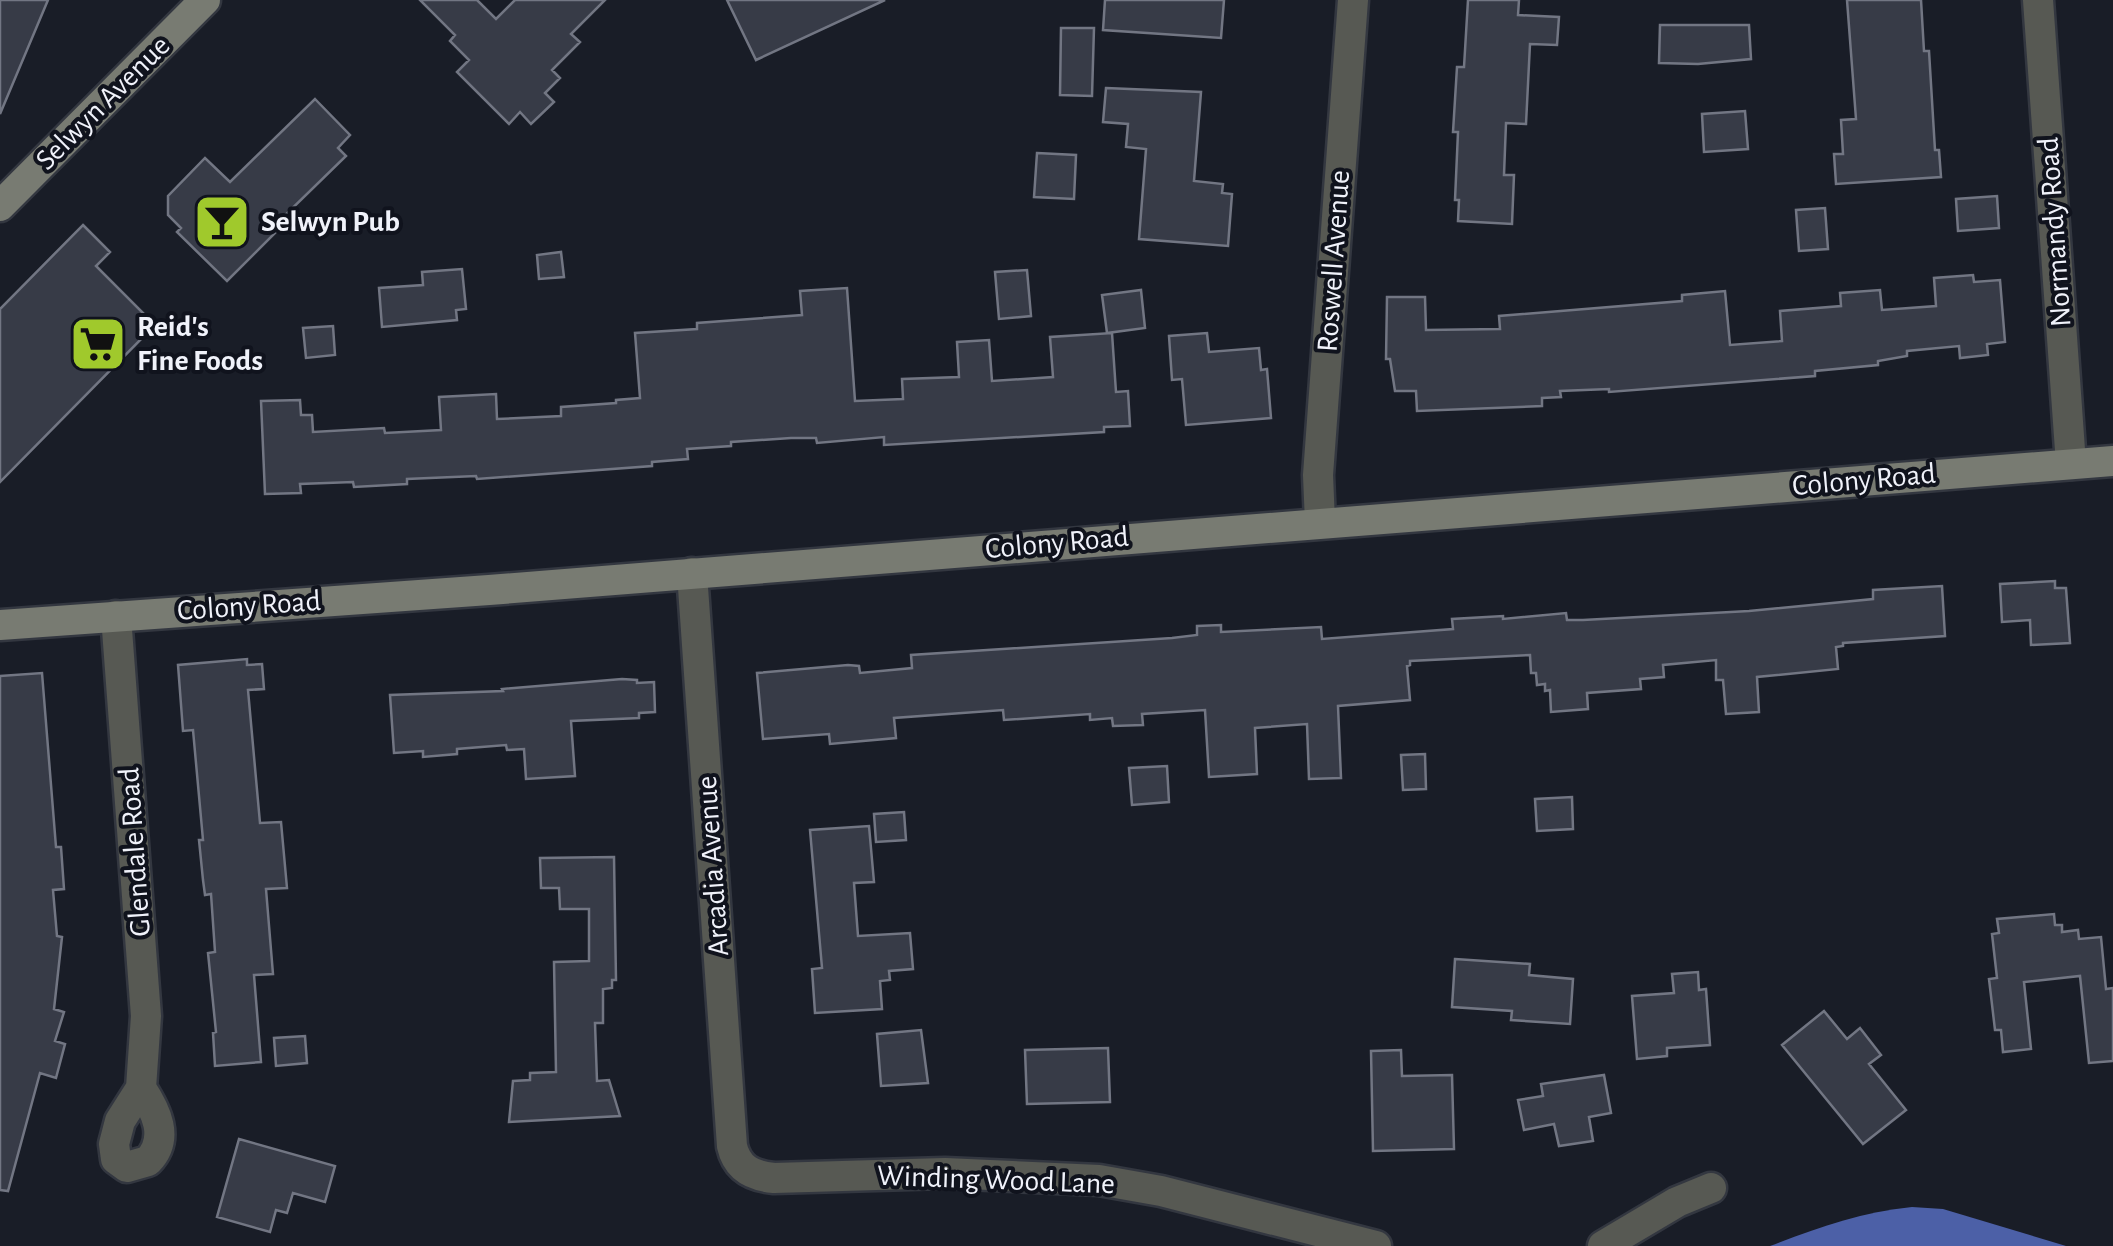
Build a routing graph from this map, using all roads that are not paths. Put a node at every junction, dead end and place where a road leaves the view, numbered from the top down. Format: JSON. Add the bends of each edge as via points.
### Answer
{"nodes":[{"id":1,"x":205,"y":0,"type":"edge"},
{"id":2,"x":1354,"y":0,"type":"edge"},
{"id":3,"x":2038,"y":0,"type":"edge"},
{"id":4,"x":0,"y":206,"type":"edge"},
{"id":5,"x":2113,"y":462,"type":"edge"},
{"id":6,"x":2071,"y":464,"type":"junction"},
{"id":7,"x":1320,"y":522,"type":"junction"},
{"id":8,"x":692,"y":573,"type":"junction"},
{"id":9,"x":116,"y":616,"type":"junction"},
{"id":10,"x":0,"y":625,"type":"edge"},
{"id":11,"x":141,"y":1088,"type":"dead end"},
{"id":12,"x":736,"y":1159,"type":"joint"},
{"id":13,"x":1711,"y":1188,"type":"dead end"},
{"id":14,"x":1376,"y":1246,"type":"edge"},
{"id":15,"x":1602,"y":1246,"type":"edge"}],
"edges":[{"from":1,"to":4,"type":"street","name":"Selwyn Avenue"},
{"from":2,"to":7,"type":"street","name":"Roswell Avenue","via":[[1319,460]]},
{"from":3,"to":6,"type":"street","name":"Normandy Road"},
{"from":5,"to":6,"type":"street","name":"Colony Road"},
{"from":6,"to":7,"type":"street","name":"Colony Road"},
{"from":7,"to":8,"type":"street","name":"Colony Road"},
{"from":8,"to":9,"type":"street","name":"Colony Road"},
{"from":8,"to":12,"type":"street","name":"Arcadia Avenue"},
{"from":9,"to":10,"type":"street","name":"Colony Road"},
{"from":9,"to":11,"type":"street","name":"Glendale Road","via":[[145,981]]},
{"from":12,"to":14,"type":"street","name":"Winding Wood Lane","via":[[755,1175],[774,1178],[945,1174],[1100,1180]]},
{"from":13,"to":15,"type":"street"}]}
